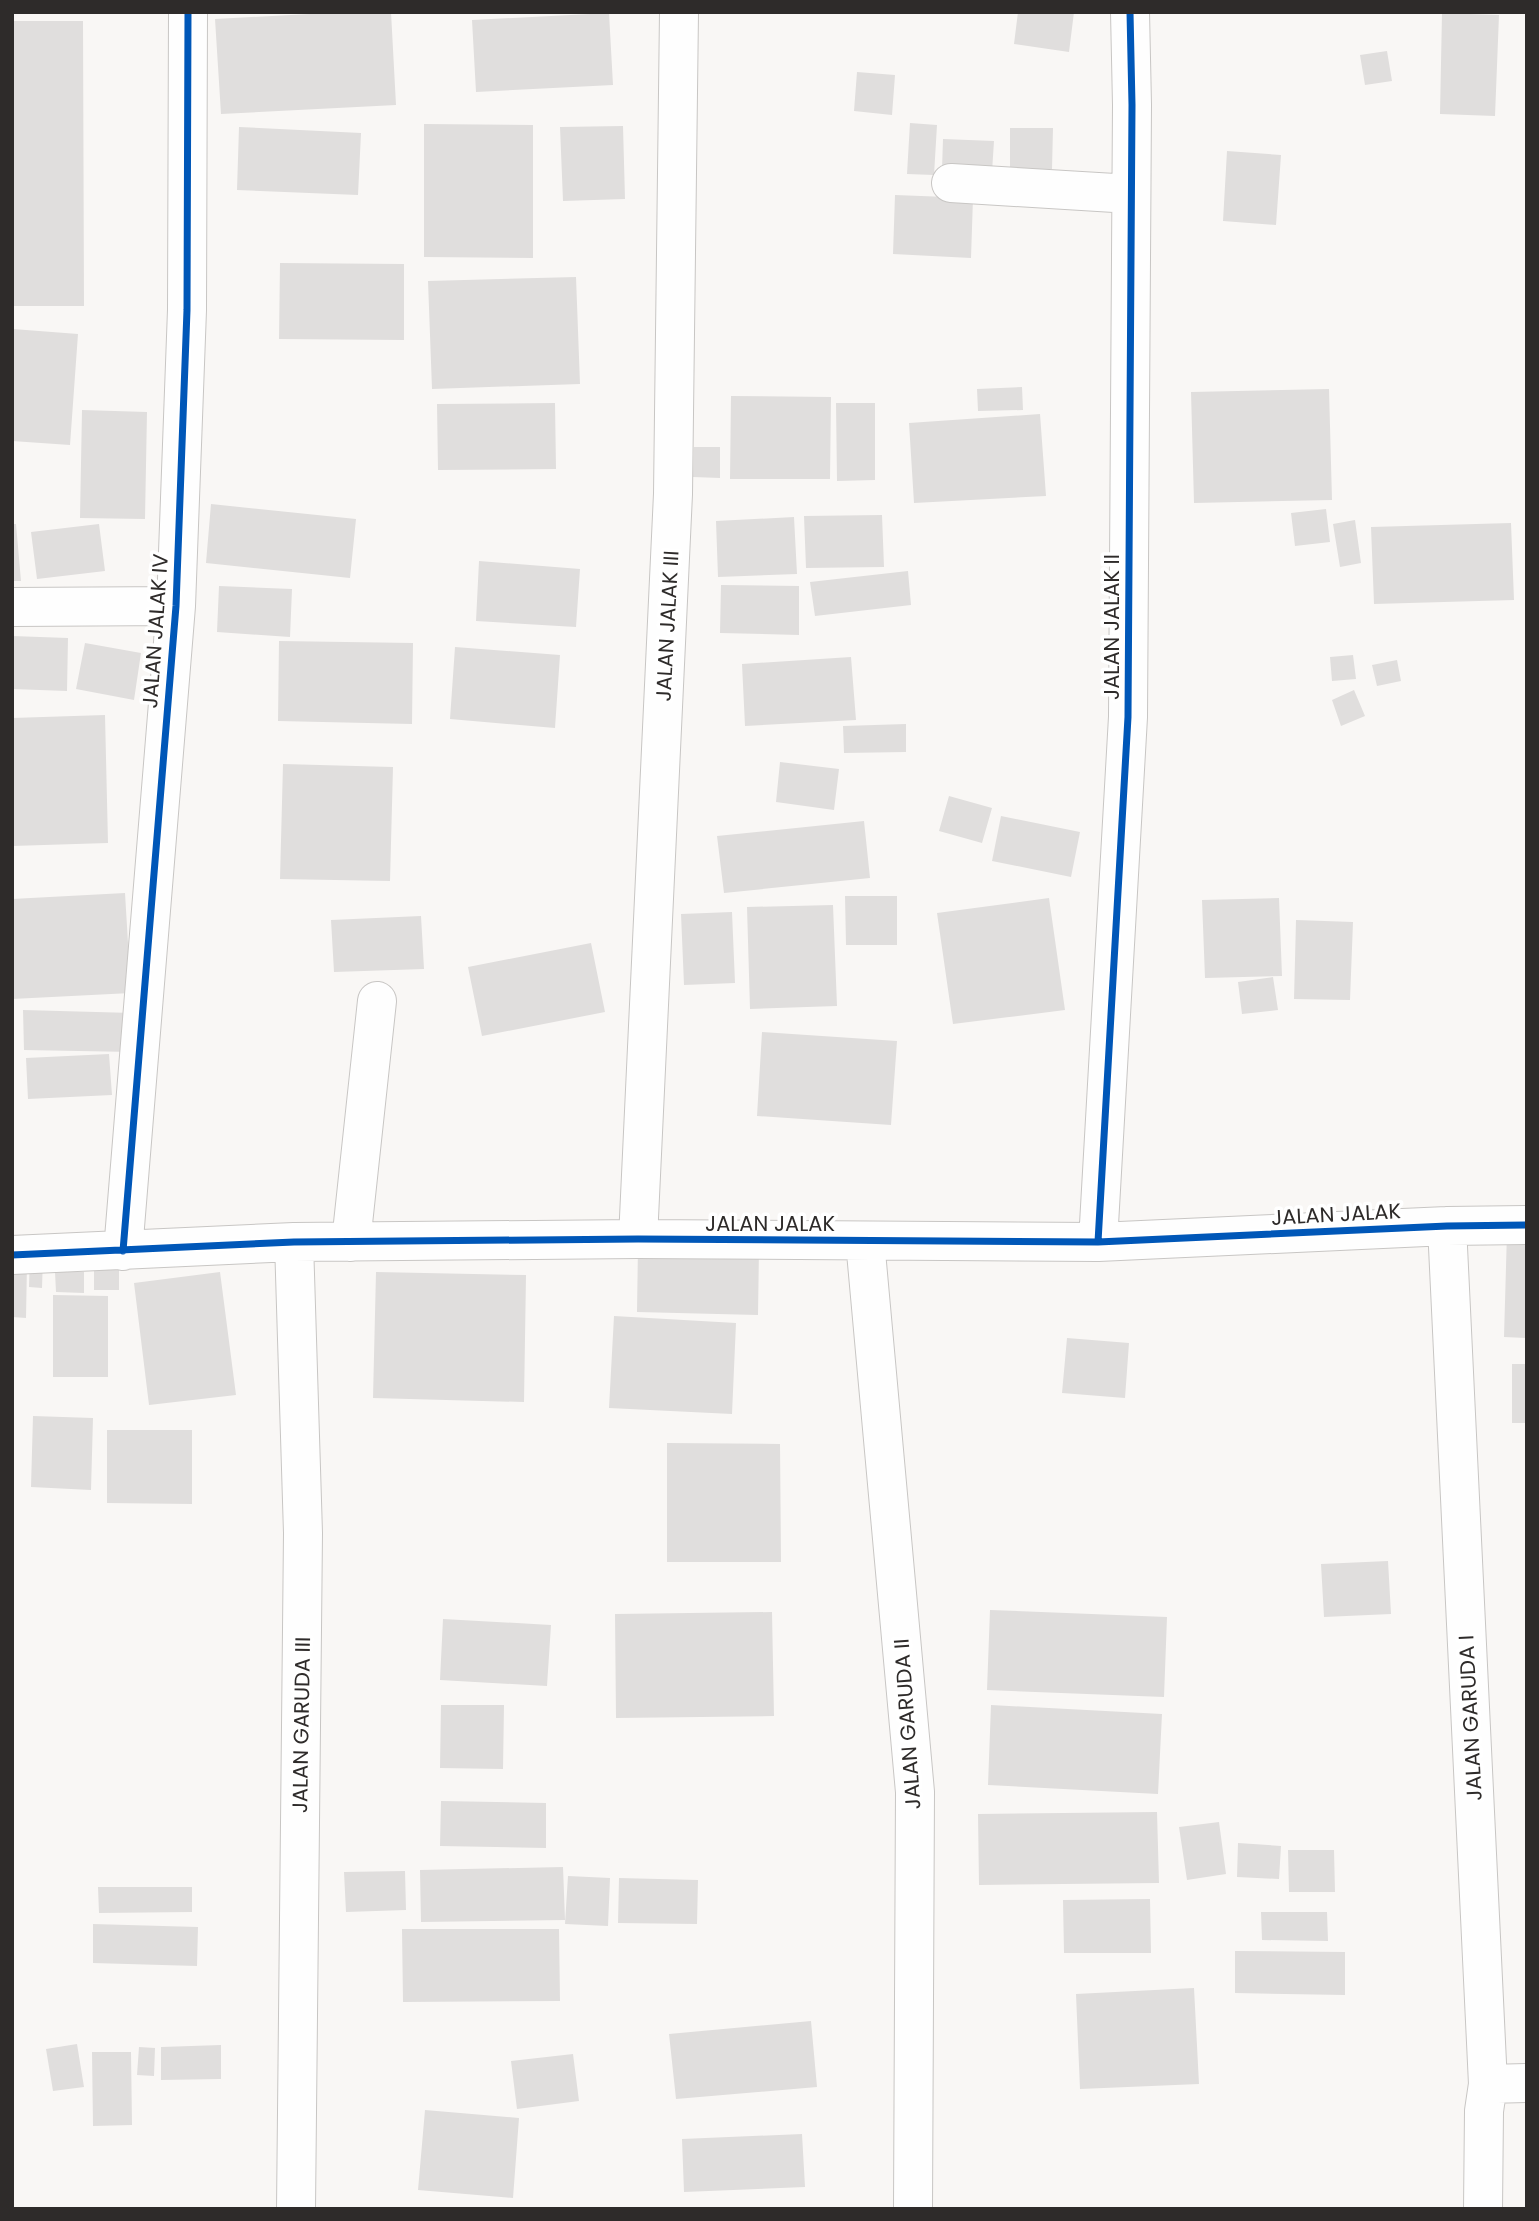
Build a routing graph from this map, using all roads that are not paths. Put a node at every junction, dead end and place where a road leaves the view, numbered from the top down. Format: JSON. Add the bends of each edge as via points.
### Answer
{"nodes":[{"id":1,"x":188,"y":12,"type":"edge"},
{"id":2,"x":679,"y":12,"type":"edge"},
{"id":3,"x":1130,"y":12,"type":"edge"},
{"id":4,"x":951,"y":183,"type":"dead end"},
{"id":5,"x":1131,"y":194,"type":"junction"},
{"id":6,"x":176,"y":606,"type":"junction"},
{"id":7,"x":12,"y":607,"type":"edge"},
{"id":8,"x":377,"y":1001,"type":"dead end"},
{"id":9,"x":1527,"y":1225,"type":"edge"},
{"id":10,"x":1447,"y":1226,"type":"junction"},
{"id":11,"x":638,"y":1239,"type":"junction"},
{"id":12,"x":865,"y":1241,"type":"junction"},
{"id":13,"x":294,"y":1242,"type":"junction"},
{"id":14,"x":351,"y":1242,"type":"junction"},
{"id":15,"x":1098,"y":1242,"type":"junction"},
{"id":16,"x":123,"y":1251,"type":"junction"},
{"id":17,"x":12,"y":1255,"type":"edge"},
{"id":18,"x":1527,"y":2083,"type":"edge"},
{"id":19,"x":1488,"y":2084,"type":"junction"},
{"id":20,"x":296,"y":2209,"type":"edge"},
{"id":21,"x":913,"y":2209,"type":"edge"},
{"id":22,"x":1483,"y":2209,"type":"edge"}],
"edges":[{"from":1,"to":6,"type":"street","name":"JALAN JALAK IV","via":[[187,310]]},
{"from":2,"to":11,"type":"street","name":"JALAN JALAK III","via":[[673,494]]},
{"from":3,"to":5,"type":"street","name":"JALAN JALAK II"},
{"from":4,"to":5,"type":"street"},
{"from":5,"to":15,"type":"street","name":"JALAN JALAK II","via":[[1128,717]]},
{"from":6,"to":7,"type":"street"},
{"from":6,"to":16,"type":"street","name":"JALAN JALAK IV"},
{"from":8,"to":14,"type":"street"},
{"from":9,"to":10,"type":"street","name":"JALAN JALAK"},
{"from":10,"to":15,"type":"street","name":"JALAN JALAK"},
{"from":10,"to":19,"type":"street","name":"JALAN GARUDA I"},
{"from":11,"to":12,"type":"street","name":"JALAN JALAK"},
{"from":11,"to":14,"type":"street","name":"JALAN JALAK"},
{"from":12,"to":15,"type":"street","name":"JALAN JALAK"},
{"from":12,"to":21,"type":"street","name":"JALAN GARUDA II","via":[[915,1792]]},
{"from":13,"to":14,"type":"street","name":"JALAN JALAK"},
{"from":13,"to":16,"type":"street","name":"JALAN JALAK"},
{"from":13,"to":20,"type":"street","name":"JALAN GARUDA III","via":[[303,1533]]},
{"from":16,"to":17,"type":"street","name":"JALAN JALAK"},
{"from":18,"to":19,"type":"street"},
{"from":19,"to":22,"type":"street","name":"JALAN GARUDA I"}]}
